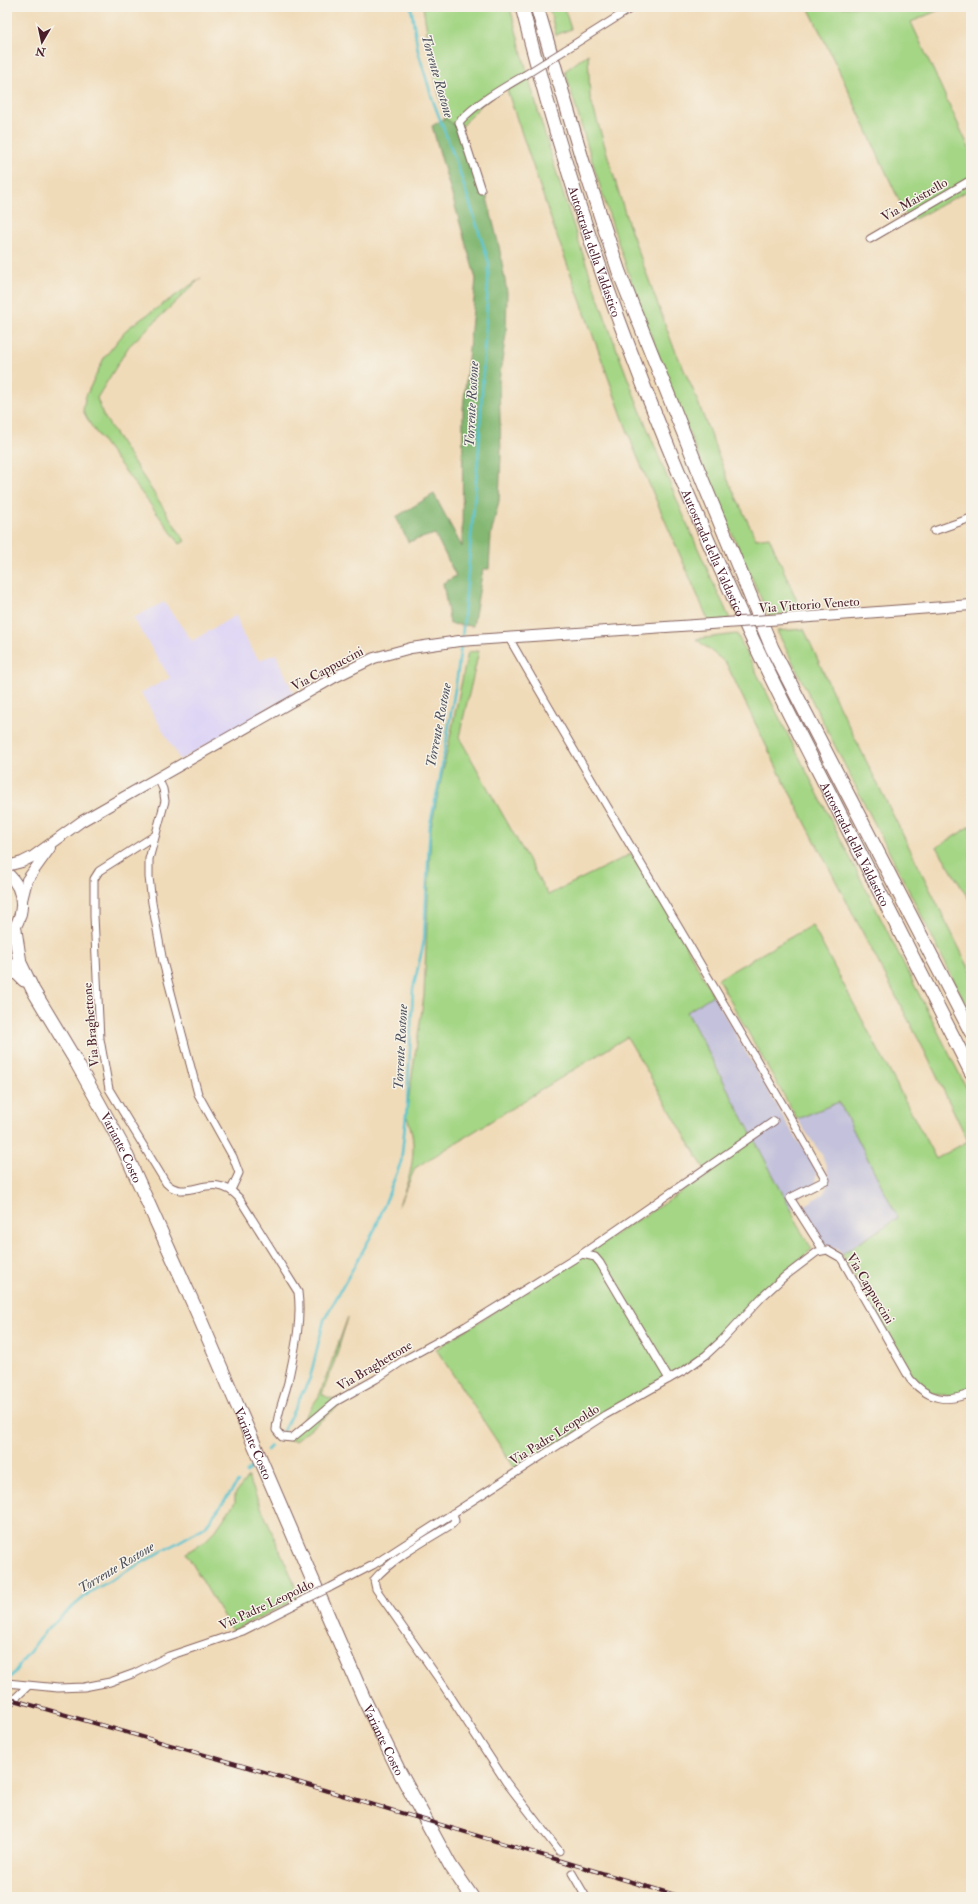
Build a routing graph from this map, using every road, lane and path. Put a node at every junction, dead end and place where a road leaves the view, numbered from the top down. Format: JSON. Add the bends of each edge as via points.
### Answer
{"nodes":[{"id":1,"x":522,"y":7,"type":"edge"},
{"id":2,"x":537,"y":7,"type":"edge"},
{"id":3,"x":633,"y":7,"type":"edge"},
{"id":4,"x":971,"y":180,"type":"edge"},
{"id":5,"x":481,"y":190,"type":"dead end"},
{"id":6,"x":870,"y":239,"type":"dead end"},
{"id":7,"x":971,"y":518,"type":"edge"},
{"id":8,"x":934,"y":531,"type":"dead end"},
{"id":9,"x":971,"y":605,"type":"edge"},
{"id":10,"x":648,"y":629,"type":"joint"},
{"id":11,"x":509,"y":638,"type":"junction"},
{"id":12,"x":158,"y":778,"type":"junction"},
{"id":13,"x":154,"y":836,"type":"junction"},
{"id":14,"x":55,"y":842,"type":"junction"},
{"id":15,"x":7,"y":866,"type":"edge"},
{"id":16,"x":7,"y":873,"type":"edge"},
{"id":17,"x":22,"y":900,"type":"junction"},
{"id":18,"x":11,"y":934,"type":"edge"},
{"id":19,"x":7,"y":963,"type":"edge"},
{"id":20,"x":33,"y":990,"type":"junction"},
{"id":21,"x":971,"y":1032,"type":"edge"},
{"id":22,"x":971,"y":1072,"type":"edge"},
{"id":23,"x":774,"y":1121,"type":"dead end"},
{"id":24,"x":231,"y":1190,"type":"junction"},
{"id":25,"x":823,"y":1250,"type":"junction"},
{"id":26,"x":582,"y":1254,"type":"junction"},
{"id":27,"x":669,"y":1379,"type":"junction"},
{"id":28,"x":971,"y":1393,"type":"edge"},
{"id":29,"x":453,"y":1513,"type":"junction"},
{"id":30,"x":7,"y":1683,"type":"edge"},
{"id":31,"x":28,"y":1686,"type":"junction"},
{"id":32,"x":9,"y":1704,"type":"dead end"},
{"id":33,"x":559,"y":1851,"type":"dead end"},
{"id":34,"x":572,"y":1873,"type":"dead end"},
{"id":35,"x":472,"y":1897,"type":"edge"},
{"id":36,"x":586,"y":1897,"type":"edge"}],
"edges":[{"from":1,"to":22,"type":"highway","name":"Autostrada della Valdastico","via":[[549,106],[591,241],[626,340],[682,482],[774,684]]},
{"from":2,"to":21,"type":"highway","name":"Autostrada della Valdastico","via":[[619,272],[772,648]]},
{"from":3,"to":5,"type":"street","bridge":true,"via":[[471,108],[458,122]]},
{"from":4,"to":6,"type":"street","name":"Via Maistrello"},
{"from":7,"to":8,"type":"street"},
{"from":9,"to":10,"type":"main road","name":"Via Vittorio Veneto","bridge":true},
{"from":10,"to":11,"type":"main road","name":"Via Cappuccini"},
{"from":11,"to":12,"type":"main road","name":"Via Cappuccini","via":[[459,641],[411,648],[374,658],[335,677]]},
{"from":11,"to":25,"type":"street","via":[[585,772],[775,1089],[826,1180],[790,1198]]},
{"from":12,"to":13,"type":"street","via":[[165,801]]},
{"from":12,"to":14,"type":"main road","name":"Via Cappuccini","via":[[82,821]]},
{"from":13,"to":24,"type":"street","via":[[149,859],[149,877],[163,962],[198,1094],[233,1157],[239,1174]]},
{"from":13,"to":24,"type":"street","name":"Via Braghettone","via":[[99,871],[94,879],[100,1039],[109,1089],[172,1189],[221,1185]]},
{"from":14,"to":15,"type":"main road","name":"Via Cappuccini","via":[[22,862]]},
{"from":14,"to":17,"type":"main road","name":"Via Cappuccini","via":[[27,880]]},
{"from":16,"to":17,"type":"main road","via":[[17,885]]},
{"from":17,"to":18,"type":"main road","via":[[21,915]]},
{"from":18,"to":20,"type":"highway","via":[[20,963]]},
{"from":19,"to":20,"type":"highway"},
{"from":20,"to":35,"type":"highway","name":"Variante Costo","via":[[122,1145],[364,1699],[398,1769],[450,1865]]},
{"from":23,"to":26,"type":"street","name":"Via Braghettone"},
{"from":24,"to":26,"type":"street","name":"Via Braghettone","via":[[239,1198],[298,1292],[300,1310],[297,1332],[288,1382],[277,1416],[276,1430],[282,1437],[292,1438],[335,1402],[466,1326]]},
{"from":25,"to":27,"type":"street","via":[[816,1252],[784,1277],[706,1355]]},
{"from":25,"to":28,"type":"street","name":"Via Cappuccini","via":[[833,1252],[841,1258],[916,1386],[938,1398],[951,1399]]},
{"from":26,"to":27,"type":"street","via":[[595,1257],[600,1263]]},
{"from":27,"to":29,"type":"street","name":"Via Padre Leopoldo","via":[[605,1415]]},
{"from":29,"to":31,"type":"street","name":"Via Padre Leopoldo","bridge":true,"via":[[367,1568],[243,1631],[169,1656],[110,1682],[77,1687]]},
{"from":29,"to":33,"type":"street","via":[[455,1521],[451,1525],[380,1573],[374,1580],[376,1589],[506,1782]]},
{"from":30,"to":31,"type":"street","name":"Via Padre Leopoldo"},
{"from":31,"to":32,"type":"street"},
{"from":34,"to":36,"type":"street"}]}
